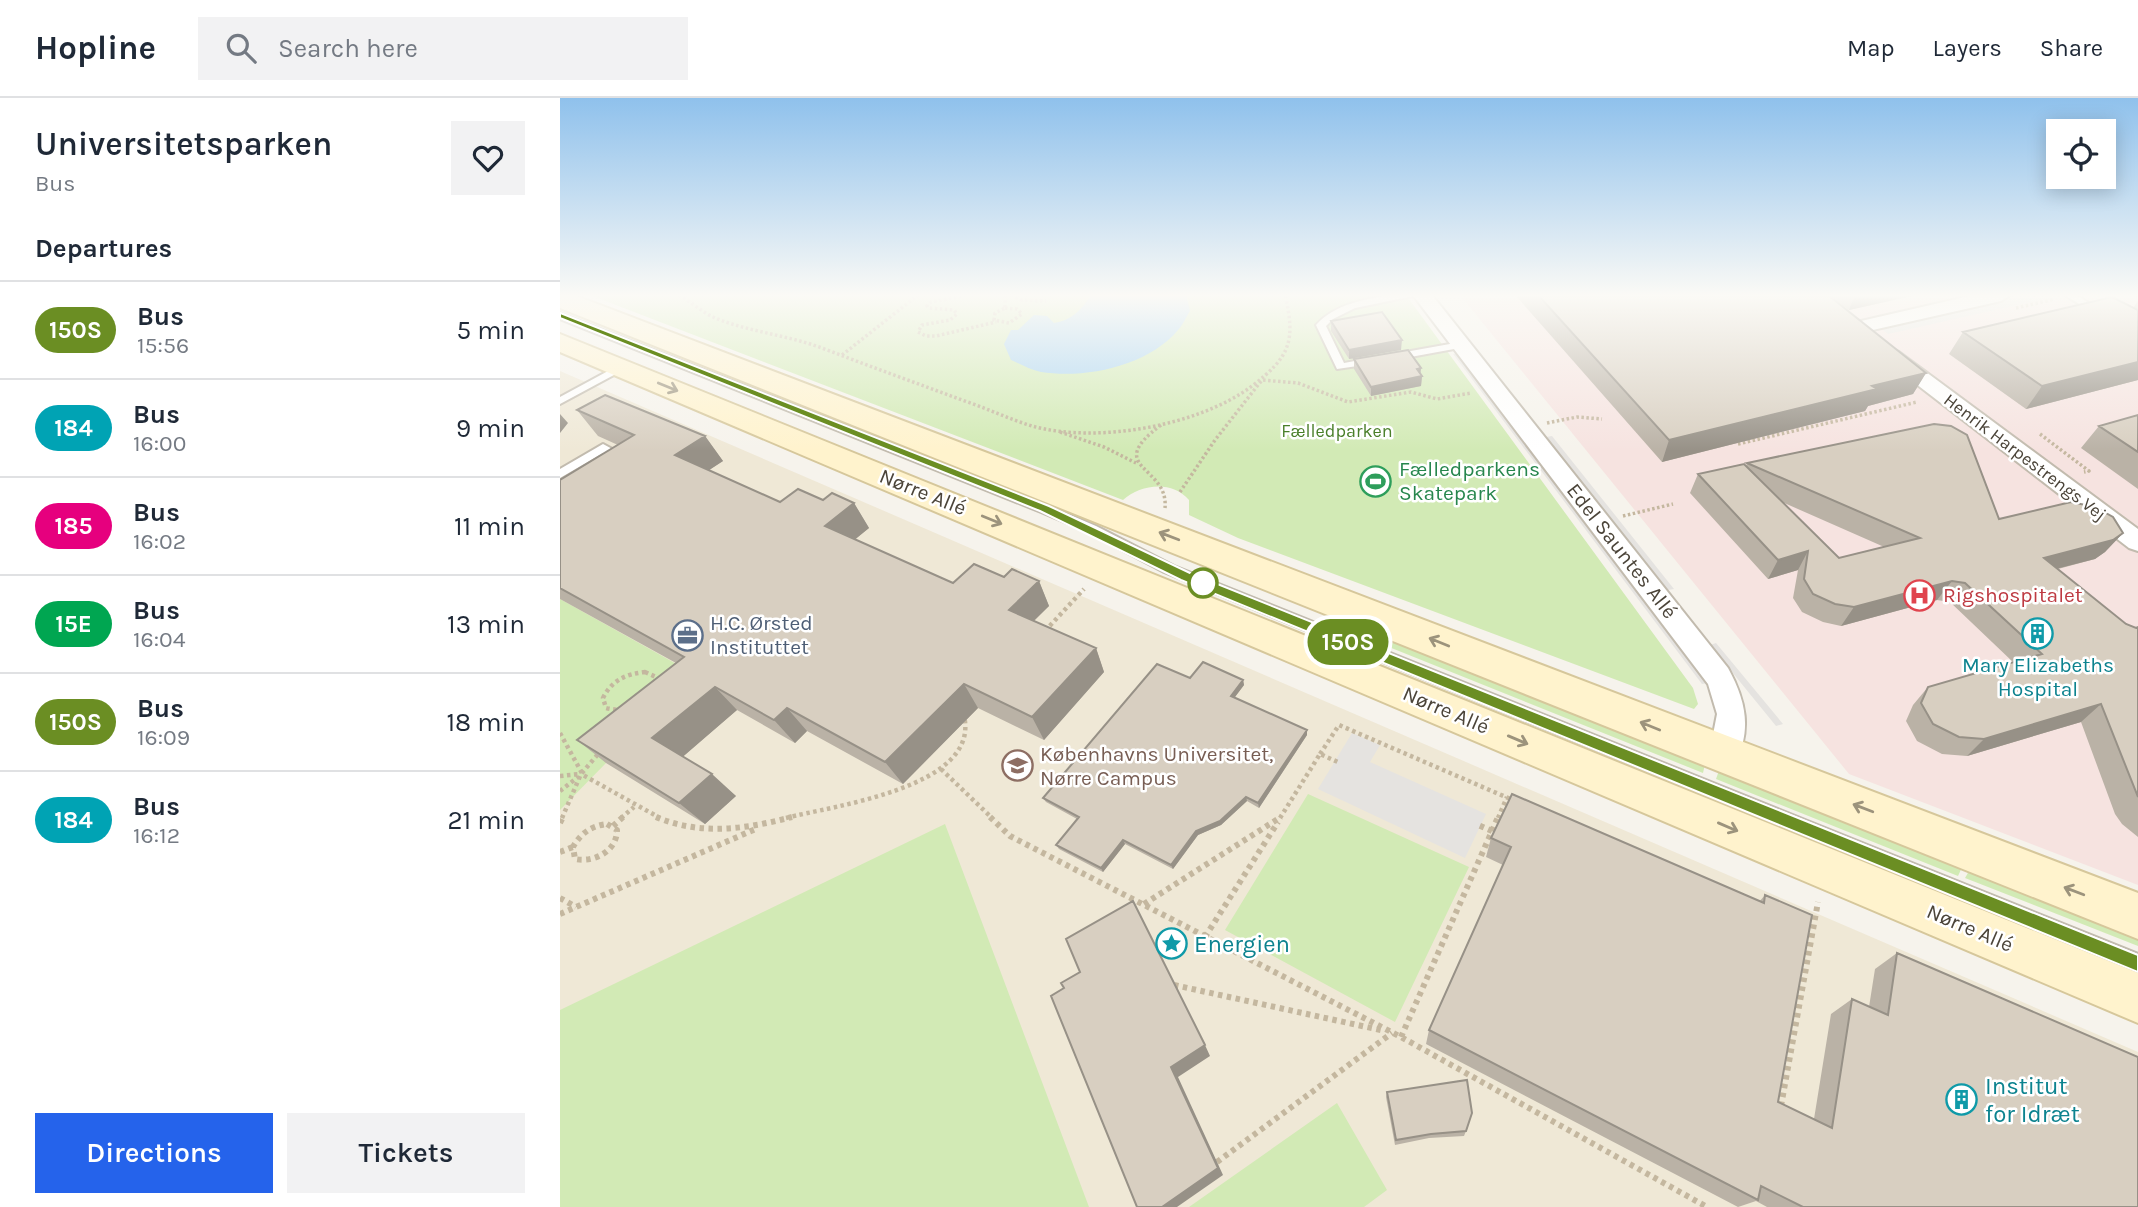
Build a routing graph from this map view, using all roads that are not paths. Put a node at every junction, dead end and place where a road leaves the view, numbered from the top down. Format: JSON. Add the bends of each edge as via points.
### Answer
{"nodes":[{"id":1,"x":572,"y":347,"type":"edge"},
{"id":2,"x":637,"y":347,"type":"edge"},
{"id":3,"x":682,"y":347,"type":"edge"},
{"id":4,"x":1331,"y":347,"type":"edge"},
{"id":5,"x":1451,"y":347,"type":"edge"},
{"id":6,"x":1462,"y":347,"type":"edge"},
{"id":7,"x":1879,"y":347,"type":"edge"},
{"id":8,"x":621,"y":367,"type":"junction"},
{"id":9,"x":560,"y":401,"type":"edge"},
{"id":10,"x":624,"y":470,"type":"edge"},
{"id":11,"x":560,"y":474,"type":"edge"},
{"id":12,"x":2138,"y":542,"type":"edge"},
{"id":13,"x":1724,"y":755,"type":"junction"},
{"id":14,"x":2138,"y":916,"type":"edge"},
{"id":15,"x":2138,"y":963,"type":"edge"},
{"id":16,"x":2138,"y":998,"type":"edge"}],
"edges":[{"from":1,"to":8,"type":"street","name":"Nørre Allé"},
{"from":2,"to":15,"type":"lane","via":[[1045,509],[1180,574]]},
{"from":13,"to":3,"type":"street","one_way":true},
{"from":4,"to":5,"type":"lane","via":[[1340,367]]},
{"from":6,"to":13,"type":"street","name":"Edel Sauntes Allé","via":[[1718,676],[1734,716]]},
{"from":7,"to":12,"type":"street","name":"Henrik Harpestrengs Vej"},
{"from":8,"to":9,"type":"lane"},
{"from":8,"to":16,"type":"street","name":"Nørre Allé","one_way":true},
{"from":10,"to":11,"type":"lane","via":[[635,464],[603,448]]},
{"from":14,"to":13,"type":"street","one_way":true}]}
